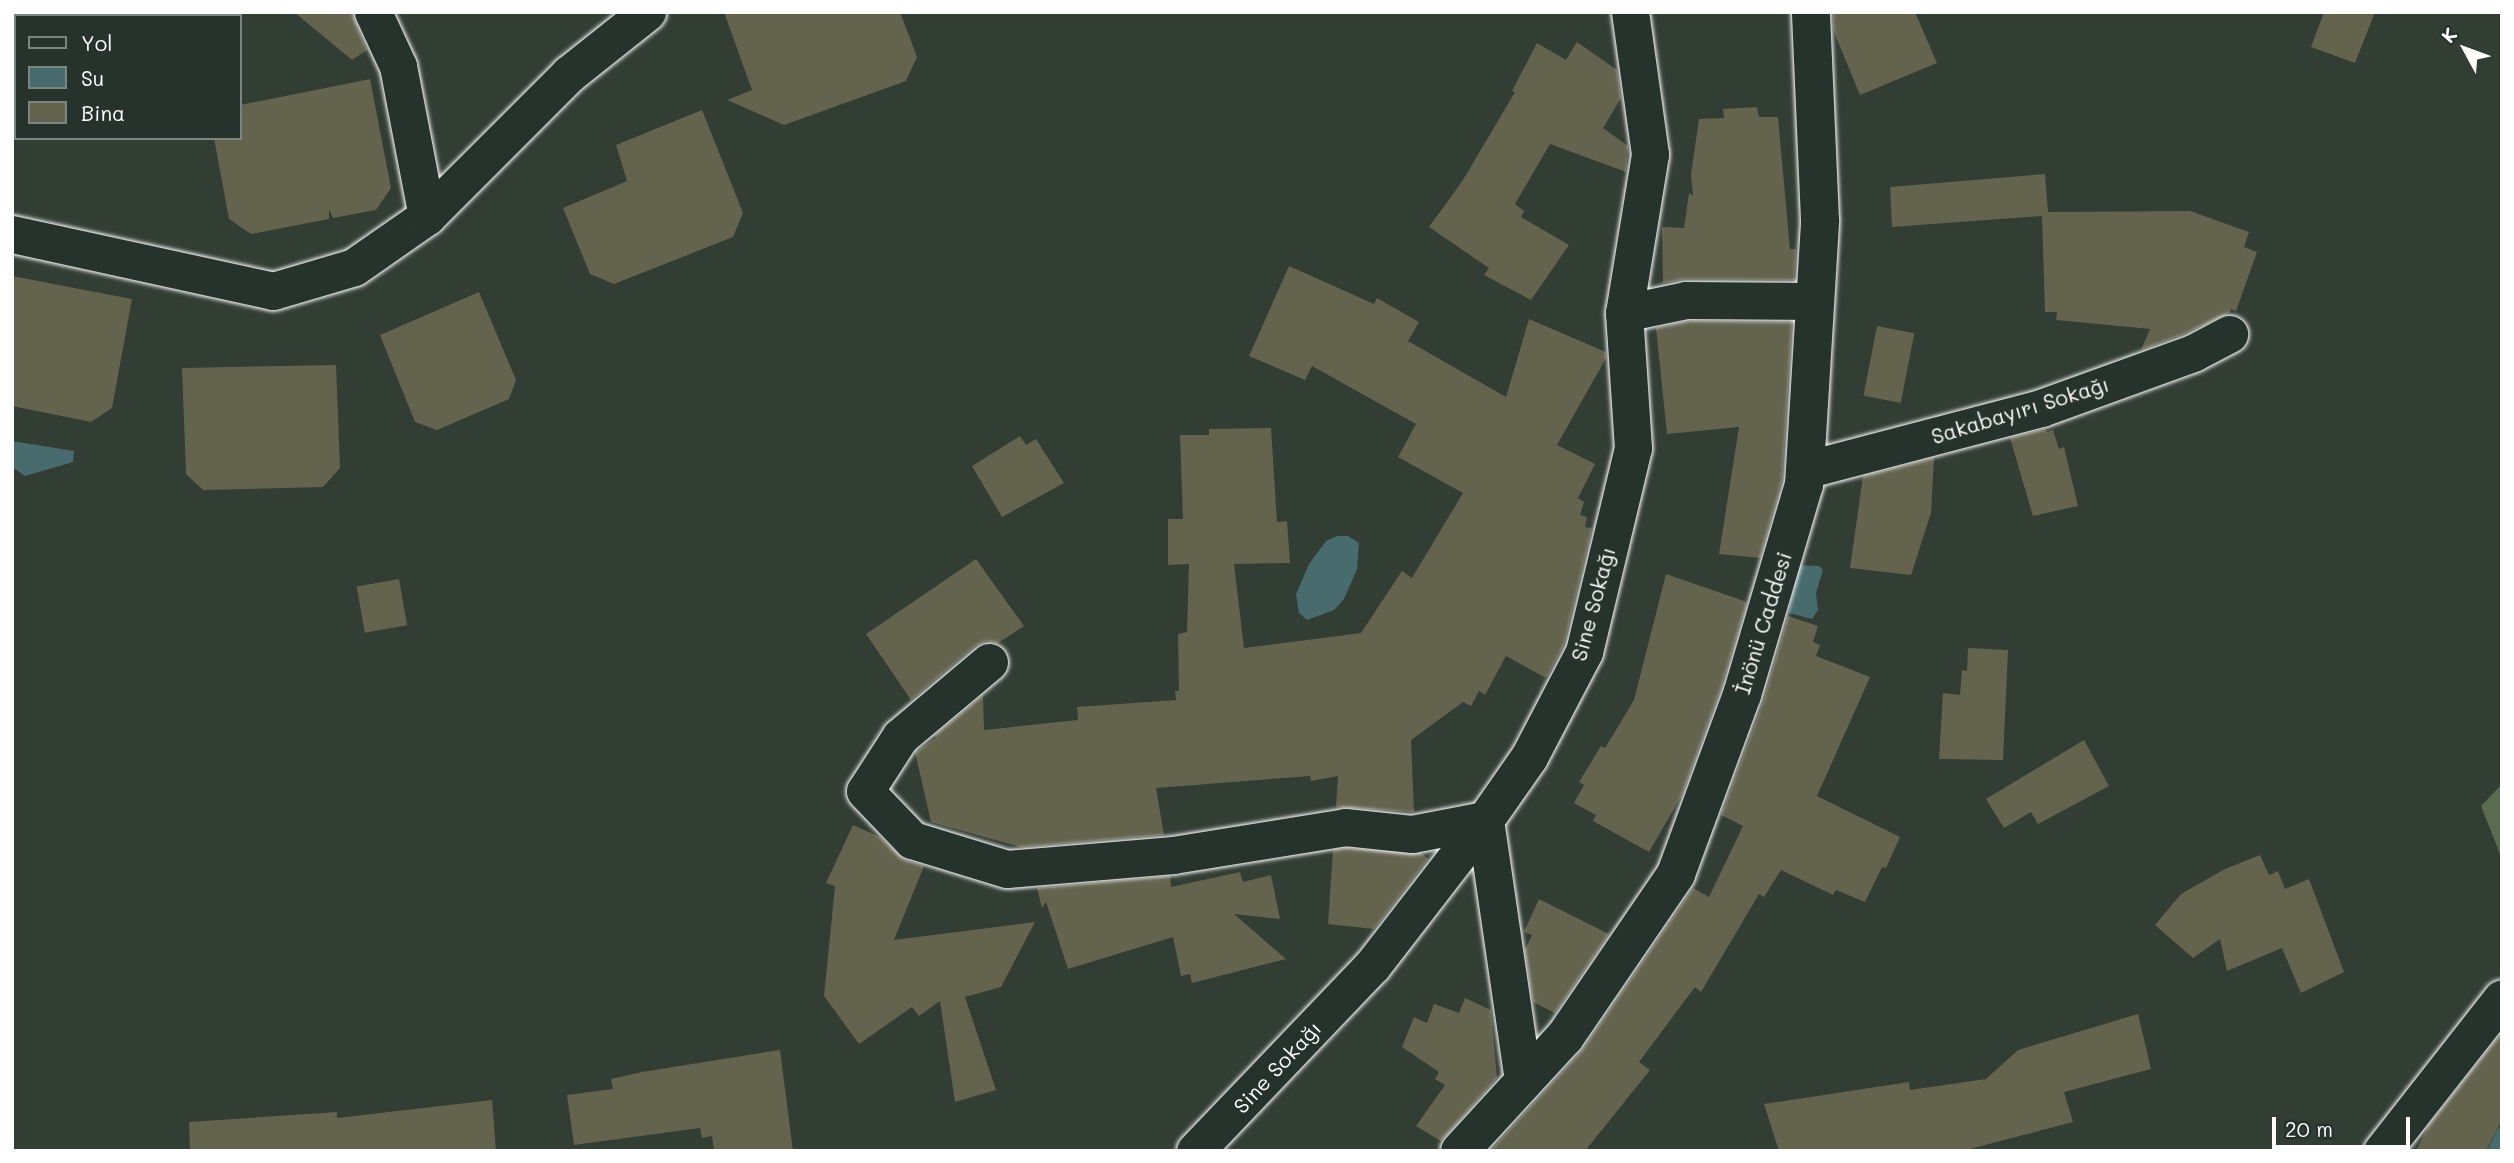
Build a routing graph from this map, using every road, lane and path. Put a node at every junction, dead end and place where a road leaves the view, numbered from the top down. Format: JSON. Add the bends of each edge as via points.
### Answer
{"nodes":[{"id":1,"x":373,"y":12,"type":"edge"},
{"id":2,"x":647,"y":12,"type":"edge"},
{"id":3,"x":1630,"y":12,"type":"edge"},
{"id":4,"x":1811,"y":12,"type":"edge"},
{"id":5,"x":428,"y":216,"type":"junction"},
{"id":6,"x":12,"y":234,"type":"edge"},
{"id":7,"x":1815,"y":301,"type":"junction"},
{"id":8,"x":1624,"y":313,"type":"junction"},
{"id":9,"x":2229,"y":334,"type":"dead end"},
{"id":10,"x":1805,"y":470,"type":"junction"},
{"id":11,"x":989,"y":662,"type":"dead end"},
{"id":12,"x":1485,"y":820,"type":"junction"},
{"id":13,"x":2502,"y":998,"type":"edge"},
{"id":14,"x":1523,"y":1080,"type":"junction"},
{"id":15,"x":1195,"y":1151,"type":"edge"},
{"id":16,"x":1460,"y":1151,"type":"edge"},
{"id":17,"x":2382,"y":1151,"type":"edge"}],
"edges":[{"from":1,"to":5,"type":"street","via":[[398,66]]},
{"from":2,"to":5,"type":"street","via":[[569,74]]},
{"from":3,"to":8,"type":"street","name":"Sine Sokağı","via":[[1650,154]]},
{"from":4,"to":7,"type":"street","name":"İnönü Caddesi","via":[[1820,220]]},
{"from":5,"to":6,"type":"street","via":[[354,267],[273,291]]},
{"from":7,"to":8,"type":"street","via":[[1686,300]]},
{"from":7,"to":10,"type":"street","name":"İnönü Caddesi"},
{"from":8,"to":12,"type":"street","name":"Sine Sokağı","via":[[1633,448],[1584,652],[1529,757]]},
{"from":9,"to":10,"type":"street","name":"Sakabayırı Sokağı","via":[[2193,353],[2041,408]]},
{"from":10,"to":14,"type":"street","name":"İnönü Caddesi","via":[[1742,695],[1676,874],[1587,1008]]},
{"from":11,"to":12,"type":"street","via":[[900,737],[865,791],[912,840],[1007,869],[1173,855],[1345,828],[1412,834]]},
{"from":12,"to":14,"type":"street"},
{"from":12,"to":15,"type":"street","name":"Sine Sokağı","via":[[1372,966]]},
{"from":13,"to":17,"type":"street"},
{"from":14,"to":16,"type":"street","name":"İnönü Caddesi"}]}
